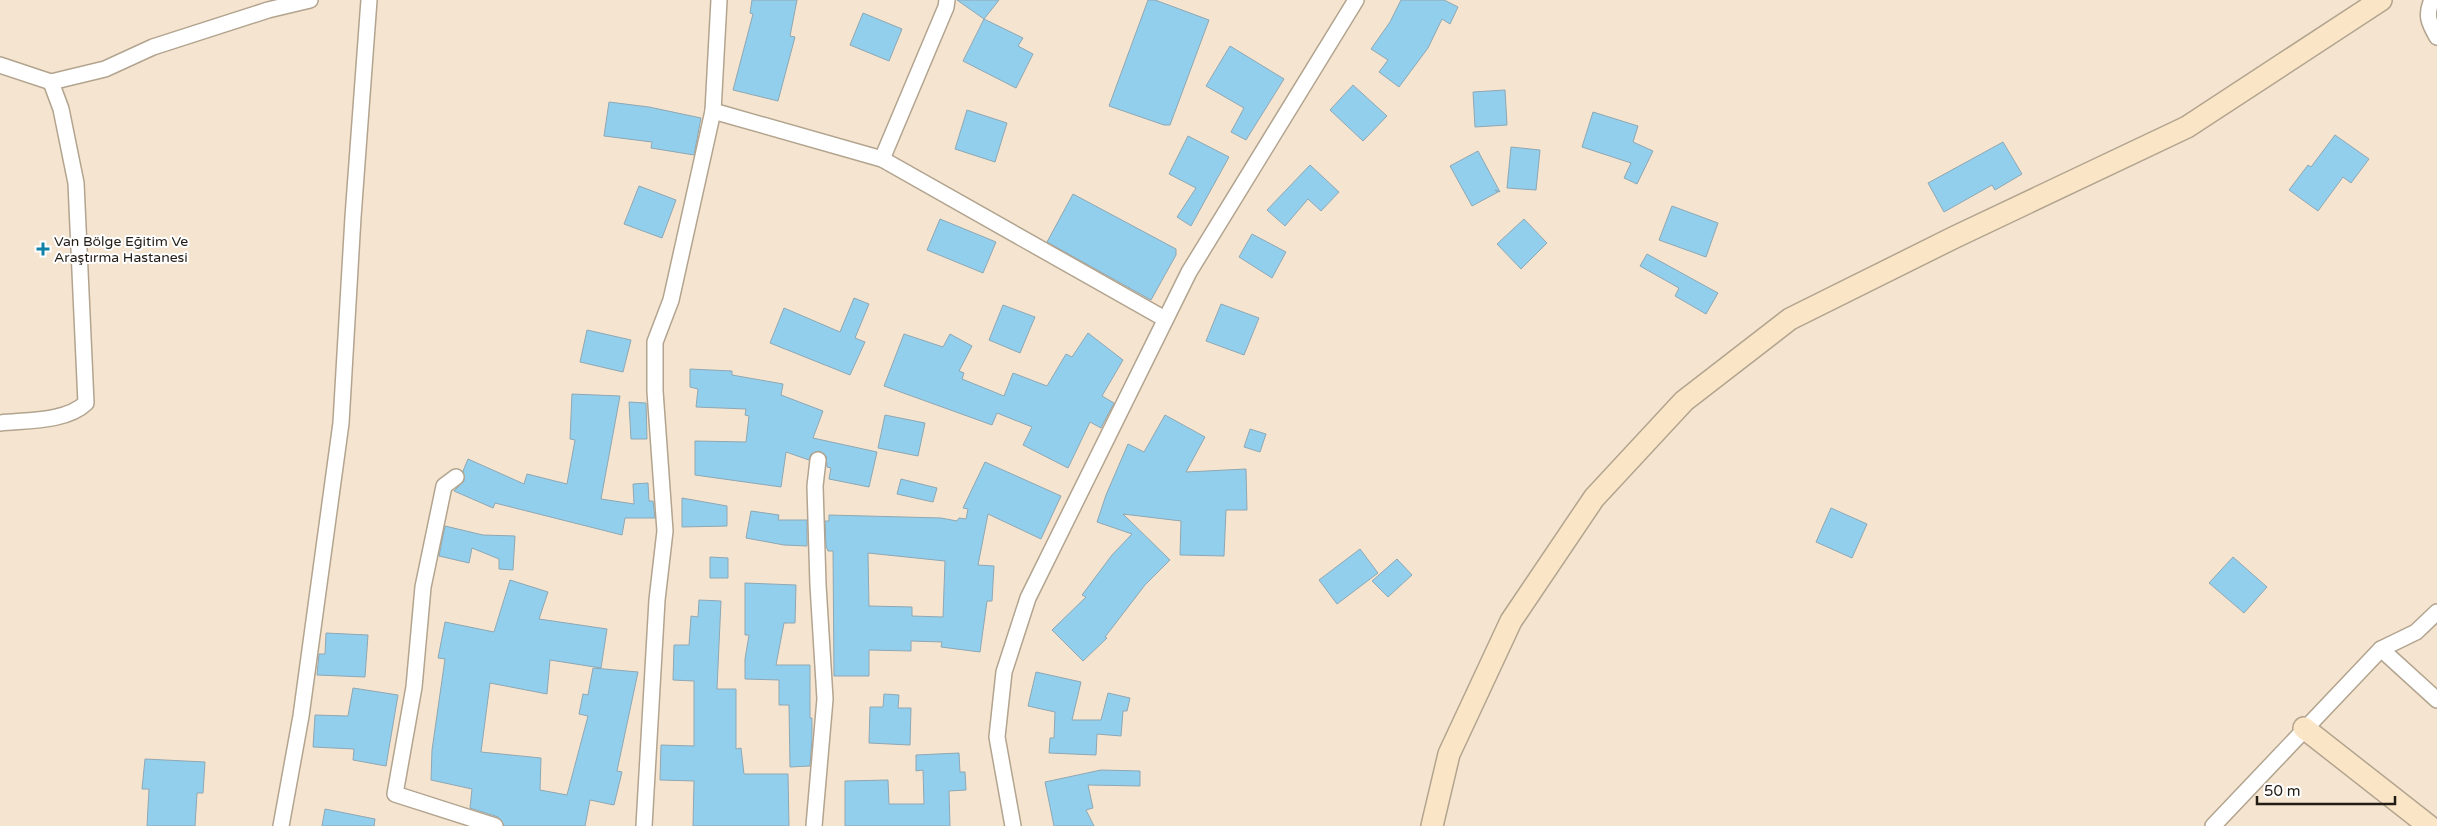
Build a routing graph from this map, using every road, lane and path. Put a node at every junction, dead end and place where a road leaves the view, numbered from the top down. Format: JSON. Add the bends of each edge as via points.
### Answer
{"nodes":[{"id":1,"x":310,"y":0,"type":"edge"},
{"id":2,"x":370,"y":0,"type":"edge"},
{"id":3,"x":719,"y":0,"type":"edge"},
{"id":4,"x":947,"y":0,"type":"edge"},
{"id":5,"x":1356,"y":0,"type":"edge"},
{"id":6,"x":2381,"y":0,"type":"edge"},
{"id":7,"x":2432,"y":0,"type":"edge"},
{"id":8,"x":2437,"y":37,"type":"edge"},
{"id":9,"x":0,"y":65,"type":"edge"},
{"id":10,"x":51,"y":82,"type":"junction"},
{"id":11,"x":713,"y":111,"type":"junction"},
{"id":12,"x":882,"y":159,"type":"junction"},
{"id":13,"x":1166,"y":319,"type":"junction"},
{"id":14,"x":0,"y":423,"type":"edge"},
{"id":15,"x":818,"y":460,"type":"dead end"},
{"id":16,"x":456,"y":477,"type":"dead end"},
{"id":17,"x":2437,"y":612,"type":"edge"},
{"id":18,"x":2381,"y":649,"type":"junction"},
{"id":19,"x":2437,"y":700,"type":"edge"},
{"id":20,"x":2304,"y":728,"type":"junction"},
{"id":21,"x":281,"y":826,"type":"edge"},
{"id":22,"x":495,"y":826,"type":"edge"},
{"id":23,"x":644,"y":826,"type":"edge"},
{"id":24,"x":814,"y":826,"type":"edge"},
{"id":25,"x":1013,"y":826,"type":"edge"},
{"id":26,"x":1432,"y":826,"type":"edge"},
{"id":27,"x":2213,"y":826,"type":"edge"},
{"id":28,"x":2429,"y":826,"type":"edge"}],
"edges":[{"from":1,"to":10,"type":"street","via":[[153,47],[105,69]]},
{"from":2,"to":21,"type":"street","via":[[352,217],[341,423],[301,716]]},
{"from":3,"to":11,"type":"street"},
{"from":4,"to":12,"type":"street"},
{"from":5,"to":13,"type":"street","via":[[1189,272]]},
{"from":6,"to":26,"type":"street","via":[[2187,127],[1790,319],[1684,401],[1594,498],[1511,621],[1449,754]]},
{"from":7,"to":8,"type":"street","via":[[2428,22]]},
{"from":9,"to":10,"type":"street"},
{"from":10,"to":14,"type":"street","via":[[62,109],[76,183],[86,403],[80,409],[63,415]]},
{"from":11,"to":12,"type":"street"},
{"from":11,"to":23,"type":"street","via":[[671,300],[655,342],[655,391],[665,531]]},
{"from":12,"to":13,"type":"street"},
{"from":13,"to":25,"type":"street","via":[[1028,598],[1004,672],[997,737]]},
{"from":15,"to":24,"type":"street","via":[[818,585],[825,699]]},
{"from":16,"to":22,"type":"street","via":[[444,486],[423,587],[414,687],[395,794]]},
{"from":17,"to":18,"type":"street","via":[[2416,632]]},
{"from":18,"to":19,"type":"street"},
{"from":18,"to":20,"type":"street"},
{"from":20,"to":27,"type":"street"},
{"from":20,"to":28,"type":"street"}]}
